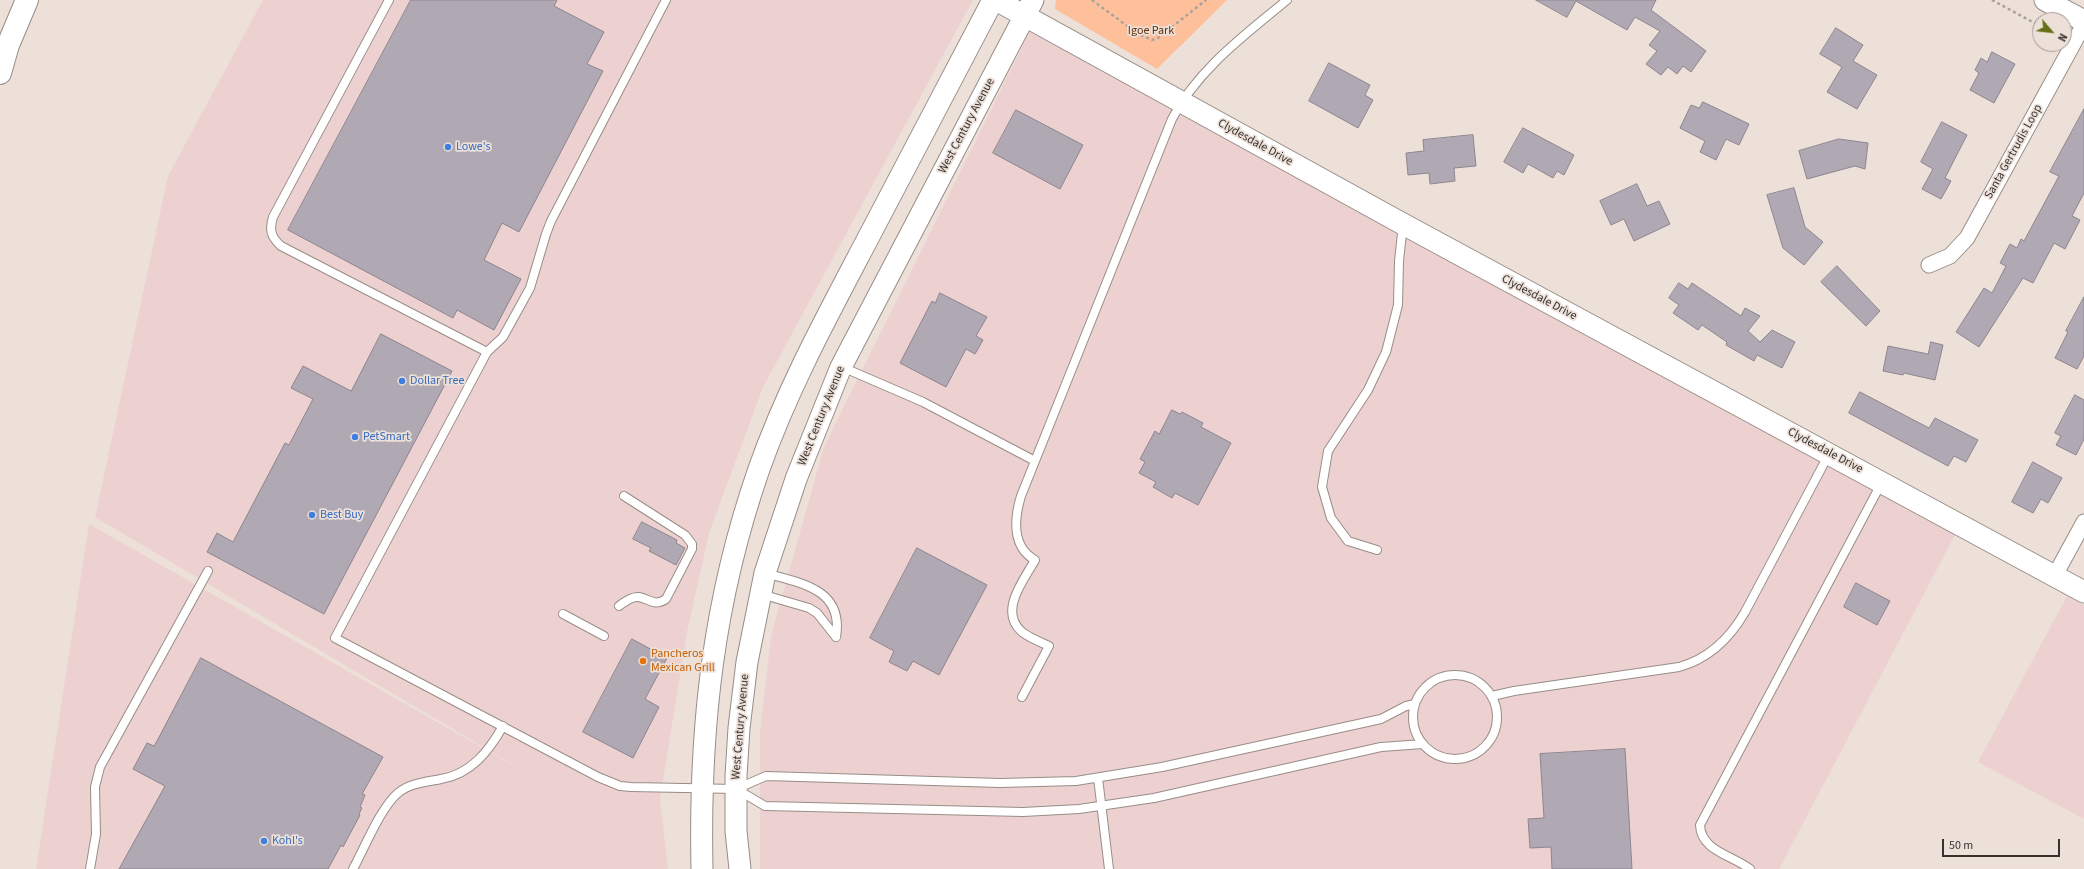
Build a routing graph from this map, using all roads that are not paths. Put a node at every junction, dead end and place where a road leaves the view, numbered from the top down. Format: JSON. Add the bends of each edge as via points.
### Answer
{"nodes":[{"id":1,"x":27,"y":0,"type":"edge"},
{"id":2,"x":389,"y":0,"type":"edge"},
{"id":3,"x":666,"y":0,"type":"edge"},
{"id":4,"x":993,"y":0,"type":"edge"},
{"id":5,"x":996,"y":0,"type":"edge"},
{"id":6,"x":1287,"y":0,"type":"edge"},
{"id":7,"x":2045,"y":0,"type":"edge"},
{"id":8,"x":1028,"y":8,"type":"edge"},
{"id":9,"x":2084,"y":22,"type":"edge"},
{"id":10,"x":0,"y":72,"type":"edge"},
{"id":11,"x":1181,"y":102,"type":"junction"},
{"id":12,"x":1403,"y":224,"type":"junction"},
{"id":13,"x":1929,"y":265,"type":"dead end"},
{"id":14,"x":487,"y":352,"type":"junction"},
{"id":15,"x":841,"y":367,"type":"junction"},
{"id":16,"x":1829,"y":454,"type":"junction"},
{"id":17,"x":1034,"y":461,"type":"junction"},
{"id":18,"x":1882,"y":482,"type":"junction"},
{"id":19,"x":624,"y":496,"type":"dead end"},
{"id":20,"x":2084,"y":522,"type":"edge"},
{"id":21,"x":1377,"y":550,"type":"dead end"},
{"id":22,"x":208,"y":571,"type":"dead end"},
{"id":23,"x":765,"y":573,"type":"junction"},
{"id":24,"x":2054,"y":576,"type":"junction"},
{"id":25,"x":2084,"y":592,"type":"edge"},
{"id":26,"x":760,"y":594,"type":"junction"},
{"id":27,"x":619,"y":606,"type":"dead end"},
{"id":28,"x":563,"y":614,"type":"dead end"},
{"id":29,"x":604,"y":636,"type":"dead end"},
{"id":30,"x":1492,"y":696,"type":"junction"},
{"id":31,"x":1022,"y":697,"type":"dead end"},
{"id":32,"x":1415,"y":704,"type":"junction"},
{"id":33,"x":503,"y":726,"type":"junction"},
{"id":34,"x":1423,"y":744,"type":"junction"},
{"id":35,"x":1098,"y":778,"type":"junction"},
{"id":36,"x":701,"y":789,"type":"junction"},
{"id":37,"x":736,"y":789,"type":"junction"},
{"id":38,"x":1102,"y":806,"type":"junction"},
{"id":39,"x":90,"y":869,"type":"edge"},
{"id":40,"x":353,"y":869,"type":"edge"},
{"id":41,"x":702,"y":869,"type":"edge"},
{"id":42,"x":740,"y":869,"type":"edge"},
{"id":43,"x":1109,"y":869,"type":"edge"},
{"id":44,"x":1750,"y":869,"type":"edge"}],
"edges":[{"from":1,"to":10,"type":"highway"},
{"from":2,"to":14,"type":"lane","via":[[273,218],[271,233],[281,246]]},
{"from":3,"to":14,"type":"lane","via":[[551,221],[530,288],[503,337]]},
{"from":4,"to":36,"type":"main road","via":[[802,365],[763,458],[734,553],[718,624],[706,704]]},
{"from":5,"to":8,"type":"main road","name":"Clydesdale Drive"},
{"from":6,"to":11,"type":"lane","via":[[1220,56]]},
{"from":7,"to":9,"type":"main road"},
{"from":8,"to":11,"type":"main road","name":"Clydesdale Drive"},
{"from":8,"to":15,"type":"main road","name":"West Century Avenue"},
{"from":9,"to":13,"type":"street","name":"Santa Gertrudis Loop","via":[[1967,238],[1950,256]]},
{"from":11,"to":12,"type":"main road","name":"Clydesdale Drive"},
{"from":11,"to":17,"type":"lane"},
{"from":12,"to":16,"type":"main road","name":"Clydesdale Drive"},
{"from":12,"to":21,"type":"lane","via":[[1398,305],[1386,352],[1368,390],[1328,451],[1322,488],[1331,518],[1348,541]]},
{"from":14,"to":33,"type":"lane","via":[[335,638]]},
{"from":15,"to":17,"type":"lane","via":[[923,402]]},
{"from":15,"to":23,"type":"main road","name":"West Century Avenue","via":[[796,479]]},
{"from":16,"to":18,"type":"main road","name":"Clydesdale Drive"},
{"from":16,"to":30,"type":"lane","via":[[1746,612],[1733,631],[1710,652],[1696,661],[1679,667]]},
{"from":17,"to":31,"type":"lane","via":[[1021,496],[1016,522],[1021,548],[1026,555],[1035,560],[1015,598],[1012,611],[1016,625],[1021,631],[1049,646]]},
{"from":18,"to":24,"type":"main road","name":"Clydesdale Drive"},
{"from":18,"to":44,"type":"lane","via":[[1700,825],[1700,834],[1704,841]]},
{"from":19,"to":27,"type":"lane","via":[[685,535],[692,544],[692,549],[666,599],[653,603],[639,597]]},
{"from":20,"to":24,"type":"street"},
{"from":22,"to":39,"type":"lane","via":[[100,766],[95,787],[96,834]]},
{"from":23,"to":26,"type":"main road","name":"West Century Avenue"},
{"from":23,"to":26,"type":"lane","via":[[804,584],[821,592],[834,607],[838,627],[836,637],[809,608]]},
{"from":24,"to":25,"type":"main road","name":"Clydesdale Drive"},
{"from":26,"to":37,"type":"main road","name":"West Century Avenue","via":[[743,691]]},
{"from":28,"to":29,"type":"lane"},
{"from":30,"to":32,"type":"lane","via":[[1483,685],[1472,678],[1444,676],[1432,682]]},
{"from":30,"to":34,"type":"lane","via":[[1497,709],[1497,723],[1493,736],[1484,748],[1473,756],[1460,759],[1446,758],[1433,753]]},
{"from":32,"to":34,"type":"lane","via":[[1413,718],[1416,732]]},
{"from":32,"to":35,"type":"lane","via":[[1381,719],[1162,767]]},
{"from":33,"to":36,"type":"lane","via":[[598,777],[620,786]]},
{"from":33,"to":40,"type":"lane","via":[[488,750],[469,768],[449,778],[412,785],[398,793],[384,811]]},
{"from":34,"to":38,"type":"lane","via":[[1381,747],[1172,794]]},
{"from":35,"to":37,"type":"lane","via":[[1000,783],[766,776]]},
{"from":35,"to":38,"type":"lane"},
{"from":36,"to":37,"type":"lane"},
{"from":36,"to":41,"type":"main road"},
{"from":37,"to":38,"type":"lane","via":[[766,806],[1023,812]]},
{"from":37,"to":42,"type":"main road","name":"West Century Avenue","via":[[736,831]]},
{"from":38,"to":43,"type":"lane"}]}
